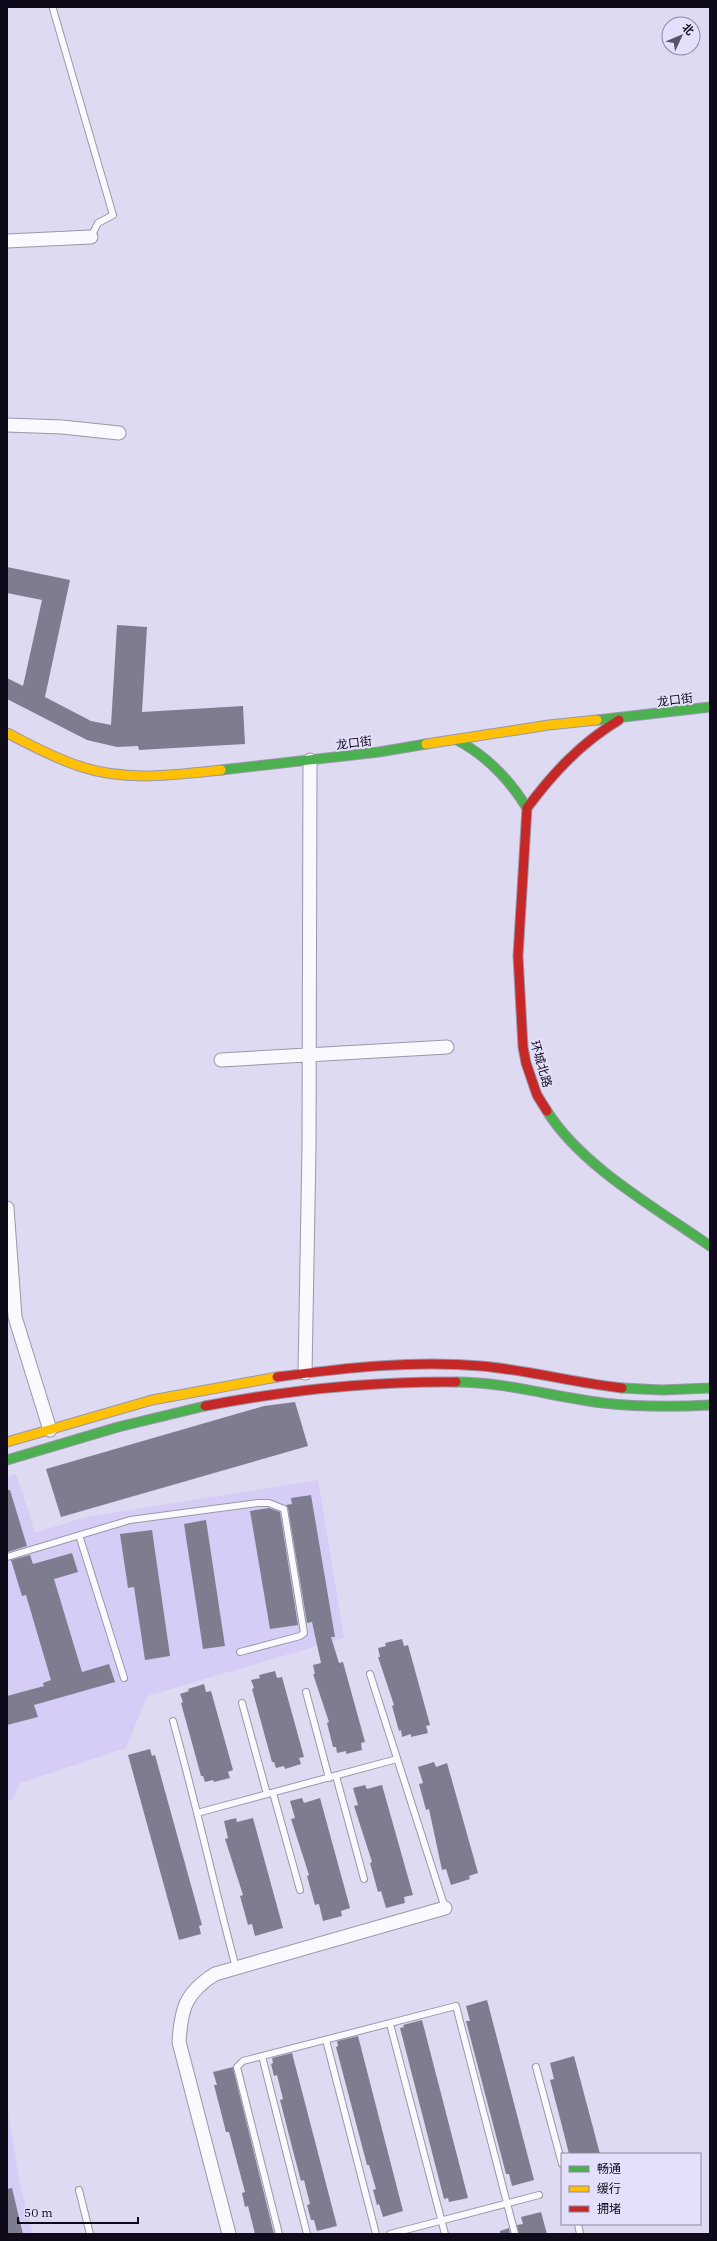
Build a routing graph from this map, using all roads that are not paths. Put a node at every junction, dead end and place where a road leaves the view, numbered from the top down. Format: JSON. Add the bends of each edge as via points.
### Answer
{"nodes":[{"id":1,"x":53,"y":9,"type":"dead end"},
{"id":2,"x":91,"y":237,"type":"joint"},
{"id":3,"x":7,"y":241,"type":"edge"},
{"id":4,"x":7,"y":425,"type":"edge"},
{"id":5,"x":119,"y":433,"type":"dead end"},
{"id":6,"x":710,"y":707,"type":"edge"},
{"id":7,"x":623,"y":718,"type":"junction"},
{"id":8,"x":7,"y":733,"type":"edge"},
{"id":9,"x":457,"y":740,"type":"junction"},
{"id":10,"x":310,"y":760,"type":"junction"},
{"id":11,"x":527,"y":808,"type":"junction"},
{"id":12,"x":447,"y":1047,"type":"dead end"},
{"id":13,"x":309,"y":1055,"type":"junction"},
{"id":14,"x":222,"y":1060,"type":"dead end"},
{"id":15,"x":7,"y":1208,"type":"edge"},
{"id":16,"x":710,"y":1246,"type":"edge"},
{"id":17,"x":305,"y":1373,"type":"junction"},
{"id":18,"x":710,"y":1388,"type":"edge"},
{"id":19,"x":710,"y":1405,"type":"edge"},
{"id":20,"x":50,"y":1430,"type":"junction"},
{"id":21,"x":7,"y":1442,"type":"edge"},
{"id":22,"x":7,"y":1460,"type":"edge"},
{"id":23,"x":79,"y":1535,"type":"junction"},
{"id":24,"x":7,"y":1557,"type":"edge"},
{"id":25,"x":240,"y":1652,"type":"dead end"},
{"id":26,"x":370,"y":1674,"type":"dead end"},
{"id":27,"x":124,"y":1678,"type":"dead end"},
{"id":28,"x":306,"y":1692,"type":"dead end"},
{"id":29,"x":242,"y":1703,"type":"dead end"},
{"id":30,"x":173,"y":1721,"type":"dead end"},
{"id":31,"x":397,"y":1759,"type":"junction"},
{"id":32,"x":336,"y":1776,"type":"junction"},
{"id":33,"x":330,"y":1778,"type":"junction"},
{"id":34,"x":270,"y":1793,"type":"junction"},
{"id":35,"x":197,"y":1813,"type":"junction"},
{"id":36,"x":364,"y":1879,"type":"dead end"},
{"id":37,"x":300,"y":1890,"type":"dead end"},
{"id":38,"x":445,"y":1908,"type":"joint"},
{"id":39,"x":236,"y":1968,"type":"junction"},
{"id":40,"x":390,"y":2024,"type":"junction"},
{"id":41,"x":326,"y":2040,"type":"junction"},
{"id":42,"x":262,"y":2056,"type":"junction"},
{"id":43,"x":536,"y":2067,"type":"dead end"},
{"id":44,"x":561,"y":2160,"type":"edge"},
{"id":45,"x":79,"y":2190,"type":"dead end"},
{"id":46,"x":539,"y":2195,"type":"dead end"},
{"id":47,"x":507,"y":2204,"type":"junction"},
{"id":48,"x":442,"y":2221,"type":"junction"},
{"id":49,"x":90,"y":2234,"type":"edge"},
{"id":50,"x":229,"y":2234,"type":"edge"},
{"id":51,"x":279,"y":2234,"type":"edge"},
{"id":52,"x":307,"y":2234,"type":"edge"},
{"id":53,"x":376,"y":2234,"type":"edge"},
{"id":54,"x":390,"y":2234,"type":"edge"},
{"id":55,"x":445,"y":2234,"type":"edge"},
{"id":56,"x":515,"y":2234,"type":"edge"}],
"edges":[{"from":1,"to":2,"type":"lane","via":[[113,215],[98,223]]},
{"from":2,"to":3,"type":"street"},
{"from":4,"to":5,"type":"street"},
{"from":6,"to":7,"type":"main road","name":"龙口街"},
{"from":7,"to":9,"type":"main road","name":"龙口街","via":[[549,725]]},
{"from":7,"to":11,"type":"main road","via":[[591,737],[573,753],[551,775]]},
{"from":8,"to":10,"type":"main road","name":"龙口街","via":[[59,759],[125,776],[168,776]]},
{"from":9,"to":10,"type":"main road","name":"龙口街"},
{"from":9,"to":11,"type":"main road","via":[[474,749],[497,769]]},
{"from":10,"to":13,"type":"street"},
{"from":11,"to":16,"type":"main road","name":"环城北路","via":[[518,956],[523,1047],[537,1095],[554,1124],[588,1160]]},
{"from":12,"to":13,"type":"street"},
{"from":13,"to":14,"type":"street"},
{"from":13,"to":17,"type":"street"},
{"from":15,"to":20,"type":"street","via":[[15,1317]]},
{"from":17,"to":18,"type":"main road","via":[[381,1367],[465,1365],[524,1370],[605,1386],[655,1390]]},
{"from":17,"to":20,"type":"main road","via":[[238,1383],[151,1401]]},
{"from":19,"to":22,"type":"main road","via":[[654,1407],[603,1403],[522,1387],[472,1382],[359,1385],[256,1397],[198,1408],[113,1428]]},
{"from":20,"to":21,"type":"main road"},
{"from":23,"to":24,"type":"lane"},
{"from":23,"to":25,"type":"lane","via":[[130,1520],[263,1503],[284,1509],[304,1633]]},
{"from":23,"to":27,"type":"lane"},
{"from":26,"to":31,"type":"lane"},
{"from":28,"to":33,"type":"lane"},
{"from":29,"to":34,"type":"lane"},
{"from":30,"to":35,"type":"lane"},
{"from":31,"to":32,"type":"lane"},
{"from":31,"to":38,"type":"lane"},
{"from":32,"to":33,"type":"lane"},
{"from":32,"to":36,"type":"lane"},
{"from":33,"to":34,"type":"lane"},
{"from":34,"to":35,"type":"lane"},
{"from":34,"to":37,"type":"lane"},
{"from":35,"to":39,"type":"lane"},
{"from":38,"to":39,"type":"street"},
{"from":39,"to":50,"type":"street","via":[[215,1974],[192,1994],[180,2016],[179,2042]]},
{"from":40,"to":41,"type":"lane"},
{"from":40,"to":47,"type":"lane","via":[[456,2006]]},
{"from":40,"to":48,"type":"lane"},
{"from":41,"to":42,"type":"lane"},
{"from":41,"to":53,"type":"lane"},
{"from":42,"to":51,"type":"lane","via":[[243,2061],[237,2067]]},
{"from":42,"to":52,"type":"lane"},
{"from":43,"to":44,"type":"lane"},
{"from":45,"to":49,"type":"lane"},
{"from":46,"to":47,"type":"lane"},
{"from":47,"to":48,"type":"lane"},
{"from":47,"to":56,"type":"lane"},
{"from":48,"to":54,"type":"lane"},
{"from":48,"to":55,"type":"lane"}]}
